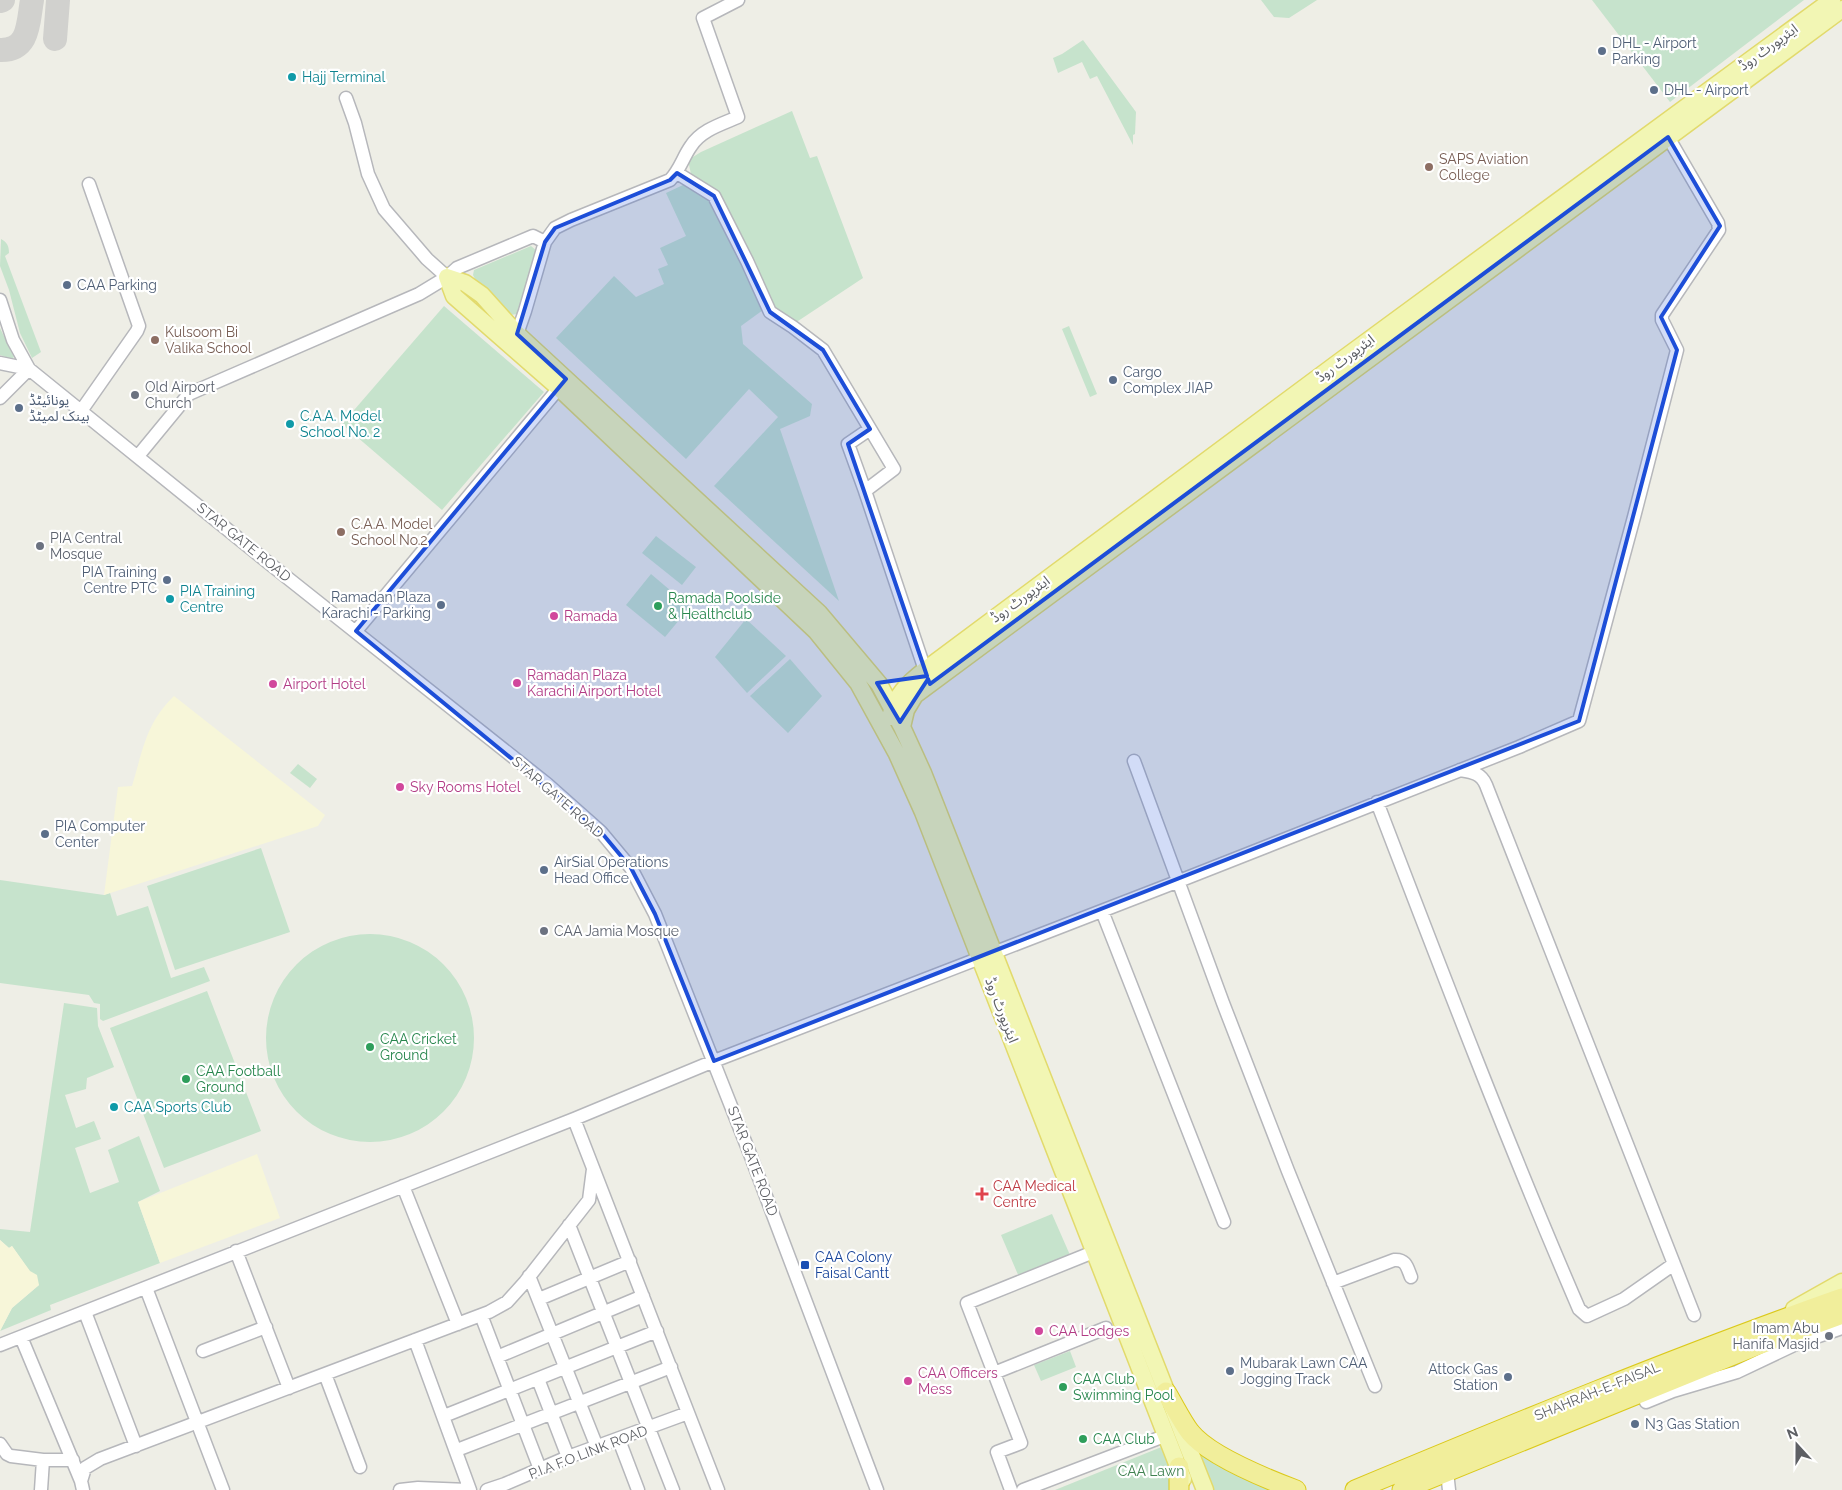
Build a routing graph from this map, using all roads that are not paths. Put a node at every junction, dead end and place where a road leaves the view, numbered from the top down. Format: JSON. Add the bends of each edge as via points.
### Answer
{"nodes":[{"id":1,"x":738,"y":0,"type":"edge"},
{"id":2,"x":1832,"y":0,"type":"edge"},
{"id":3,"x":1842,"y":9,"type":"edge"},
{"id":4,"x":346,"y":98,"type":"dead end"},
{"id":5,"x":1668,"y":136,"type":"junction"},
{"id":6,"x":677,"y":173,"type":"junction"},
{"id":7,"x":89,"y":184,"type":"dead end"},
{"id":8,"x":545,"y":242,"type":"junction"},
{"id":9,"x":447,"y":277,"type":"junction"},
{"id":10,"x":0,"y":300,"type":"edge"},
{"id":11,"x":517,"y":334,"type":"junction"},
{"id":12,"x":0,"y":363,"type":"edge"},
{"id":13,"x":28,"y":369,"type":"junction"},
{"id":14,"x":0,"y":387,"type":"edge"},
{"id":15,"x":559,"y":388,"type":"junction"},
{"id":16,"x":0,"y":398,"type":"edge"},
{"id":17,"x":81,"y":410,"type":"junction"},
{"id":18,"x":603,"y":421,"type":"junction"},
{"id":19,"x":870,"y":429,"type":"junction"},
{"id":20,"x":138,"y":456,"type":"junction"},
{"id":21,"x":865,"y":491,"type":"junction"},
{"id":22,"x":356,"y":631,"type":"junction"},
{"id":23,"x":919,"y":674,"type":"junction"},
{"id":24,"x":865,"y":680,"type":"junction"},
{"id":25,"x":915,"y":695,"type":"junction"},
{"id":26,"x":891,"y":699,"type":"junction"},
{"id":27,"x":902,"y":727,"type":"junction"},
{"id":28,"x":888,"y":737,"type":"junction"},
{"id":29,"x":1134,"y":761,"type":"dead end"},
{"id":30,"x":1460,"y":770,"type":"junction"},
{"id":31,"x":1377,"y":802,"type":"junction"},
{"id":32,"x":1179,"y":881,"type":"junction"},
{"id":33,"x":1102,"y":911,"type":"junction"},
{"id":34,"x":988,"y":954,"type":"junction"},
{"id":35,"x":714,"y":1061,"type":"junction"},
{"id":36,"x":574,"y":1119,"type":"junction"},
{"id":37,"x":593,"y":1169,"type":"junction"},
{"id":38,"x":404,"y":1186,"type":"junction"},
{"id":39,"x":1224,"y":1222,"type":"dead end"},
{"id":40,"x":569,"y":1225,"type":"junction"},
{"id":41,"x":236,"y":1251,"type":"junction"},
{"id":42,"x":1096,"y":1252,"type":"junction"},
{"id":43,"x":630,"y":1261,"type":"junction"},
{"id":44,"x":1674,"y":1264,"type":"junction"},
{"id":45,"x":529,"y":1276,"type":"junction"},
{"id":46,"x":1411,"y":1277,"type":"dead end"},
{"id":47,"x":590,"y":1278,"type":"junction"},
{"id":48,"x":1842,"y":1282,"type":"edge"},
{"id":49,"x":1333,"y":1283,"type":"junction"},
{"id":50,"x":146,"y":1288,"type":"junction"},
{"id":51,"x":643,"y":1296,"type":"junction"},
{"id":52,"x":539,"y":1299,"type":"junction"},
{"id":53,"x":1833,"y":1301,"type":"edge"},
{"id":54,"x":85,"y":1312,"type":"junction"},
{"id":55,"x":604,"y":1312,"type":"junction"},
{"id":56,"x":1842,"y":1314,"type":"edge"},
{"id":57,"x":481,"y":1315,"type":"junction"},
{"id":58,"x":1694,"y":1316,"type":"dead end"},
{"id":59,"x":458,"y":1324,"type":"junction"},
{"id":60,"x":1768,"y":1324,"type":"junction"},
{"id":61,"x":266,"y":1327,"type":"junction"},
{"id":62,"x":1106,"y":1328,"type":"dead end"},
{"id":63,"x":1842,"y":1328,"type":"edge"},
{"id":64,"x":657,"y":1331,"type":"junction"},
{"id":65,"x":552,"y":1334,"type":"junction"},
{"id":66,"x":21,"y":1337,"type":"junction"},
{"id":67,"x":415,"y":1340,"type":"junction"},
{"id":68,"x":0,"y":1345,"type":"edge"},
{"id":69,"x":617,"y":1347,"type":"junction"},
{"id":70,"x":203,"y":1351,"type":"dead end"},
{"id":71,"x":497,"y":1357,"type":"junction"},
{"id":72,"x":671,"y":1367,"type":"junction"},
{"id":73,"x":566,"y":1368,"type":"junction"},
{"id":74,"x":994,"y":1373,"type":"junction"},
{"id":75,"x":325,"y":1374,"type":"junction"},
{"id":76,"x":538,"y":1378,"type":"junction"},
{"id":77,"x":631,"y":1382,"type":"junction"},
{"id":78,"x":1375,"y":1386,"type":"dead end"},
{"id":79,"x":289,"y":1388,"type":"junction"},
{"id":80,"x":510,"y":1390,"type":"junction"},
{"id":81,"x":1166,"y":1392,"type":"junction"},
{"id":82,"x":580,"y":1402,"type":"junction"},
{"id":83,"x":1646,"y":1402,"type":"dead end"},
{"id":84,"x":688,"y":1412,"type":"junction"},
{"id":85,"x":552,"y":1413,"type":"junction"},
{"id":86,"x":444,"y":1416,"type":"junction"},
{"id":87,"x":198,"y":1422,"type":"junction"},
{"id":88,"x":523,"y":1424,"type":"junction"},
{"id":89,"x":648,"y":1428,"type":"junction"},
{"id":90,"x":1167,"y":1435,"type":"junction"},
{"id":91,"x":619,"y":1440,"type":"junction"},
{"id":92,"x":136,"y":1446,"type":"junction"},
{"id":93,"x":597,"y":1447,"type":"junction"},
{"id":94,"x":457,"y":1450,"type":"junction"},
{"id":95,"x":2,"y":1453,"type":"edge"},
{"id":96,"x":568,"y":1457,"type":"junction"},
{"id":97,"x":43,"y":1460,"type":"junction"},
{"id":98,"x":73,"y":1460,"type":"junction"},
{"id":99,"x":360,"y":1467,"type":"dead end"},
{"id":100,"x":1179,"y":1467,"type":"junction"},
{"id":101,"x":540,"y":1469,"type":"junction"},
{"id":102,"x":1448,"y":1481,"type":"edge"},
{"id":103,"x":82,"y":1486,"type":"edge"},
{"id":104,"x":41,"y":1490,"type":"edge"},
{"id":105,"x":223,"y":1490,"type":"edge"},
{"id":106,"x":400,"y":1490,"type":"edge"},
{"id":107,"x":469,"y":1490,"type":"edge"},
{"id":108,"x":487,"y":1490,"type":"edge"},
{"id":109,"x":638,"y":1490,"type":"edge"},
{"id":110,"x":673,"y":1490,"type":"edge"},
{"id":111,"x":718,"y":1490,"type":"edge"},
{"id":112,"x":877,"y":1490,"type":"edge"},
{"id":113,"x":1011,"y":1490,"type":"edge"},
{"id":114,"x":1023,"y":1490,"type":"edge"},
{"id":115,"x":1179,"y":1490,"type":"edge"},
{"id":116,"x":1188,"y":1490,"type":"edge"},
{"id":117,"x":1205,"y":1490,"type":"edge"},
{"id":118,"x":1296,"y":1490,"type":"edge"},
{"id":119,"x":1355,"y":1490,"type":"edge"},
{"id":120,"x":1402,"y":1490,"type":"edge"}],
"edges":[{"from":1,"to":6,"type":"street","via":[[703,18],[738,117],[700,135],[691,145]]},
{"from":2,"to":23,"type":"main road","name":"ایئرپورٹ روڈ"},
{"from":3,"to":5,"type":"main road","name":"ایئرپورٹ روڈ"},
{"from":4,"to":9,"type":"street","via":[[368,174],[384,209]]},
{"from":5,"to":25,"type":"main road","name":"ایئرپورٹ روڈ"},
{"from":5,"to":30,"type":"street","via":[[1720,230],[1662,316],[1676,352],[1579,721]]},
{"from":6,"to":8,"type":"street","via":[[670,180],[555,228]]},
{"from":6,"to":19,"type":"street","via":[[714,196],[770,312],[823,350]]},
{"from":7,"to":17,"type":"street","via":[[139,326]]},
{"from":8,"to":9,"type":"street","via":[[533,236],[458,268]]},
{"from":8,"to":11,"type":"street"},
{"from":9,"to":11,"type":"main road","via":[[465,283],[482,295]]},
{"from":9,"to":15,"type":"main road","via":[[454,296]]},
{"from":9,"to":20,"type":"street","via":[[419,294],[189,394]]},
{"from":10,"to":13,"type":"street","via":[[13,340]]},
{"from":11,"to":18,"type":"main road"},
{"from":12,"to":13,"type":"street"},
{"from":13,"to":14,"type":"street","via":[[6,380]]},
{"from":13,"to":16,"type":"street"},
{"from":13,"to":17,"type":"street","name":"STAR GATE ROAD"},
{"from":15,"to":18,"type":"main road"},
{"from":15,"to":22,"type":"street"},
{"from":17,"to":20,"type":"street","name":"STAR GATE ROAD"},
{"from":18,"to":24,"type":"main road","via":[[680,493],[819,613]]},
{"from":19,"to":21,"type":"street","via":[[848,444]]},
{"from":19,"to":21,"type":"street","via":[[894,469]]},
{"from":20,"to":22,"type":"street","name":"STAR GATE ROAD"},
{"from":21,"to":23,"type":"street"},
{"from":22,"to":35,"type":"street","name":"STAR GATE ROAD","via":[[547,784],[612,845],[631,868],[655,914]]},
{"from":23,"to":24,"type":"main road","via":[[897,683]]},
{"from":23,"to":26,"type":"main road","name":"ایئرپورٹ روڈ"},
{"from":24,"to":26,"type":"main road","name":"ایئرپورٹ روڈ","via":[[879,684]]},
{"from":24,"to":28,"type":"main road","name":"ایئرپورٹ روڈ"},
{"from":25,"to":26,"type":"main road"},
{"from":25,"to":27,"type":"main road","via":[[906,710]]},
{"from":26,"to":27,"type":"main road","name":"ایئرپورٹ روڈ"},
{"from":26,"to":28,"type":"main road"},
{"from":27,"to":34,"type":"main road","name":"ایئرپورٹ روڈ","via":[[923,773]]},
{"from":28,"to":34,"type":"main road","name":"ایئرپورٹ روڈ"},
{"from":29,"to":32,"type":"street"},
{"from":30,"to":31,"type":"street"},
{"from":30,"to":44,"type":"street","via":[[1477,773],[1486,784]]},
{"from":31,"to":32,"type":"street"},
{"from":31,"to":44,"type":"street","via":[[1534,1207],[1579,1309],[1587,1316],[1624,1299]]},
{"from":32,"to":33,"type":"street"},
{"from":32,"to":49,"type":"street"},
{"from":33,"to":34,"type":"street"},
{"from":33,"to":39,"type":"street"},
{"from":34,"to":35,"type":"street"},
{"from":34,"to":42,"type":"main road","name":"ایئرپورٹ روڈ"},
{"from":34,"to":81,"type":"main road","name":"ایئرپورٹ روڈ"},
{"from":35,"to":36,"type":"street"},
{"from":35,"to":112,"type":"street","name":"STAR GATE ROAD"},
{"from":36,"to":37,"type":"street"},
{"from":36,"to":38,"type":"street"},
{"from":37,"to":40,"type":"street","via":[[589,1200]]},
{"from":37,"to":43,"type":"street"},
{"from":38,"to":41,"type":"street"},
{"from":38,"to":59,"type":"street"},
{"from":40,"to":45,"type":"street"},
{"from":40,"to":47,"type":"street"},
{"from":41,"to":50,"type":"street"},
{"from":41,"to":61,"type":"street"},
{"from":42,"to":74,"type":"street","via":[[967,1303]]},
{"from":42,"to":90,"type":"main road","name":"ایئرپورٹ روڈ"},
{"from":43,"to":47,"type":"street"},
{"from":43,"to":51,"type":"street"},
{"from":44,"to":58,"type":"street"},
{"from":45,"to":52,"type":"street"},
{"from":45,"to":57,"type":"street","via":[[507,1302]]},
{"from":46,"to":49,"type":"street","via":[[1404,1262],[1394,1260]]},
{"from":47,"to":52,"type":"street"},
{"from":47,"to":55,"type":"street"},
{"from":48,"to":60,"type":"main road"},
{"from":49,"to":78,"type":"street"},
{"from":50,"to":54,"type":"street"},
{"from":50,"to":87,"type":"street"},
{"from":51,"to":55,"type":"street"},
{"from":51,"to":64,"type":"street"},
{"from":52,"to":65,"type":"street"},
{"from":53,"to":60,"type":"highway","name":"SHAHRAH-E-FAISAL"},
{"from":54,"to":66,"type":"street"},
{"from":54,"to":92,"type":"street"},
{"from":55,"to":65,"type":"street"},
{"from":55,"to":69,"type":"street"},
{"from":56,"to":102,"type":"highway","name":"SHAHRAH-E-FAISAL","via":[[1758,1345]]},
{"from":57,"to":59,"type":"street"},
{"from":57,"to":71,"type":"street"},
{"from":59,"to":67,"type":"street"},
{"from":60,"to":119,"type":"highway","name":"SHAHRAH-E-FAISAL","via":[[1567,1402]]},
{"from":61,"to":70,"type":"street"},
{"from":61,"to":79,"type":"street"},
{"from":62,"to":74,"type":"street"},
{"from":63,"to":83,"type":"street","via":[[1796,1344],[1737,1372]]},
{"from":64,"to":69,"type":"street"},
{"from":64,"to":72,"type":"street"},
{"from":65,"to":71,"type":"street"},
{"from":65,"to":73,"type":"street"},
{"from":66,"to":68,"type":"street"},
{"from":66,"to":98,"type":"street"},
{"from":67,"to":75,"type":"street"},
{"from":67,"to":86,"type":"street"},
{"from":69,"to":73,"type":"street"},
{"from":69,"to":77,"type":"street"},
{"from":71,"to":80,"type":"street"},
{"from":72,"to":77,"type":"street"},
{"from":72,"to":84,"type":"street"},
{"from":73,"to":76,"type":"street"},
{"from":73,"to":82,"type":"street"},
{"from":74,"to":113,"type":"street","via":[[1021,1443],[997,1452]]},
{"from":75,"to":79,"type":"street"},
{"from":75,"to":99,"type":"street"},
{"from":76,"to":80,"type":"street"},
{"from":76,"to":85,"type":"street"},
{"from":77,"to":82,"type":"street"},
{"from":77,"to":89,"type":"street"},
{"from":79,"to":87,"type":"street"},
{"from":80,"to":86,"type":"street"},
{"from":80,"to":88,"type":"street"},
{"from":81,"to":117,"type":"main road","name":"ایئرپورٹ روڈ"},
{"from":81,"to":118,"type":"highway","via":[[1190,1432],[1205,1447]]},
{"from":82,"to":85,"type":"street"},
{"from":82,"to":93,"type":"street"},
{"from":84,"to":89,"type":"street","name":"P.I.A F.O LINK ROAD"},
{"from":84,"to":111,"type":"street"},
{"from":85,"to":88,"type":"street"},
{"from":85,"to":96,"type":"street"},
{"from":86,"to":94,"type":"street"},
{"from":87,"to":92,"type":"street"},
{"from":87,"to":105,"type":"street"},
{"from":88,"to":94,"type":"street"},
{"from":88,"to":101,"type":"street"},
{"from":89,"to":91,"type":"street","name":"P.I.A F.O LINK ROAD"},
{"from":89,"to":110,"type":"street"},
{"from":90,"to":100,"type":"main road","name":"ایئرپورٹ روڈ"},
{"from":90,"to":114,"type":"street"},
{"from":91,"to":93,"type":"street","name":"P.I.A F.O LINK ROAD"},
{"from":91,"to":109,"type":"street"},
{"from":92,"to":103,"type":"street","via":[[85,1468]]},
{"from":93,"to":96,"type":"street","name":"P.I.A F.O LINK ROAD"},
{"from":94,"to":107,"type":"street"},
{"from":95,"to":97,"type":"street"},
{"from":96,"to":101,"type":"street","name":"P.I.A F.O LINK ROAD"},
{"from":97,"to":98,"type":"street"},
{"from":97,"to":104,"type":"street"},
{"from":98,"to":103,"type":"street"},
{"from":100,"to":115,"type":"highway"},
{"from":100,"to":116,"type":"main road","name":"ایئرپورٹ روڈ"},
{"from":101,"to":108,"type":"street","name":"P.I.A F.O LINK ROAD"},
{"from":102,"to":120,"type":"highway","name":"SHAHRAH-E-FAISAL"},
{"from":106,"to":107,"type":"street"}]}
